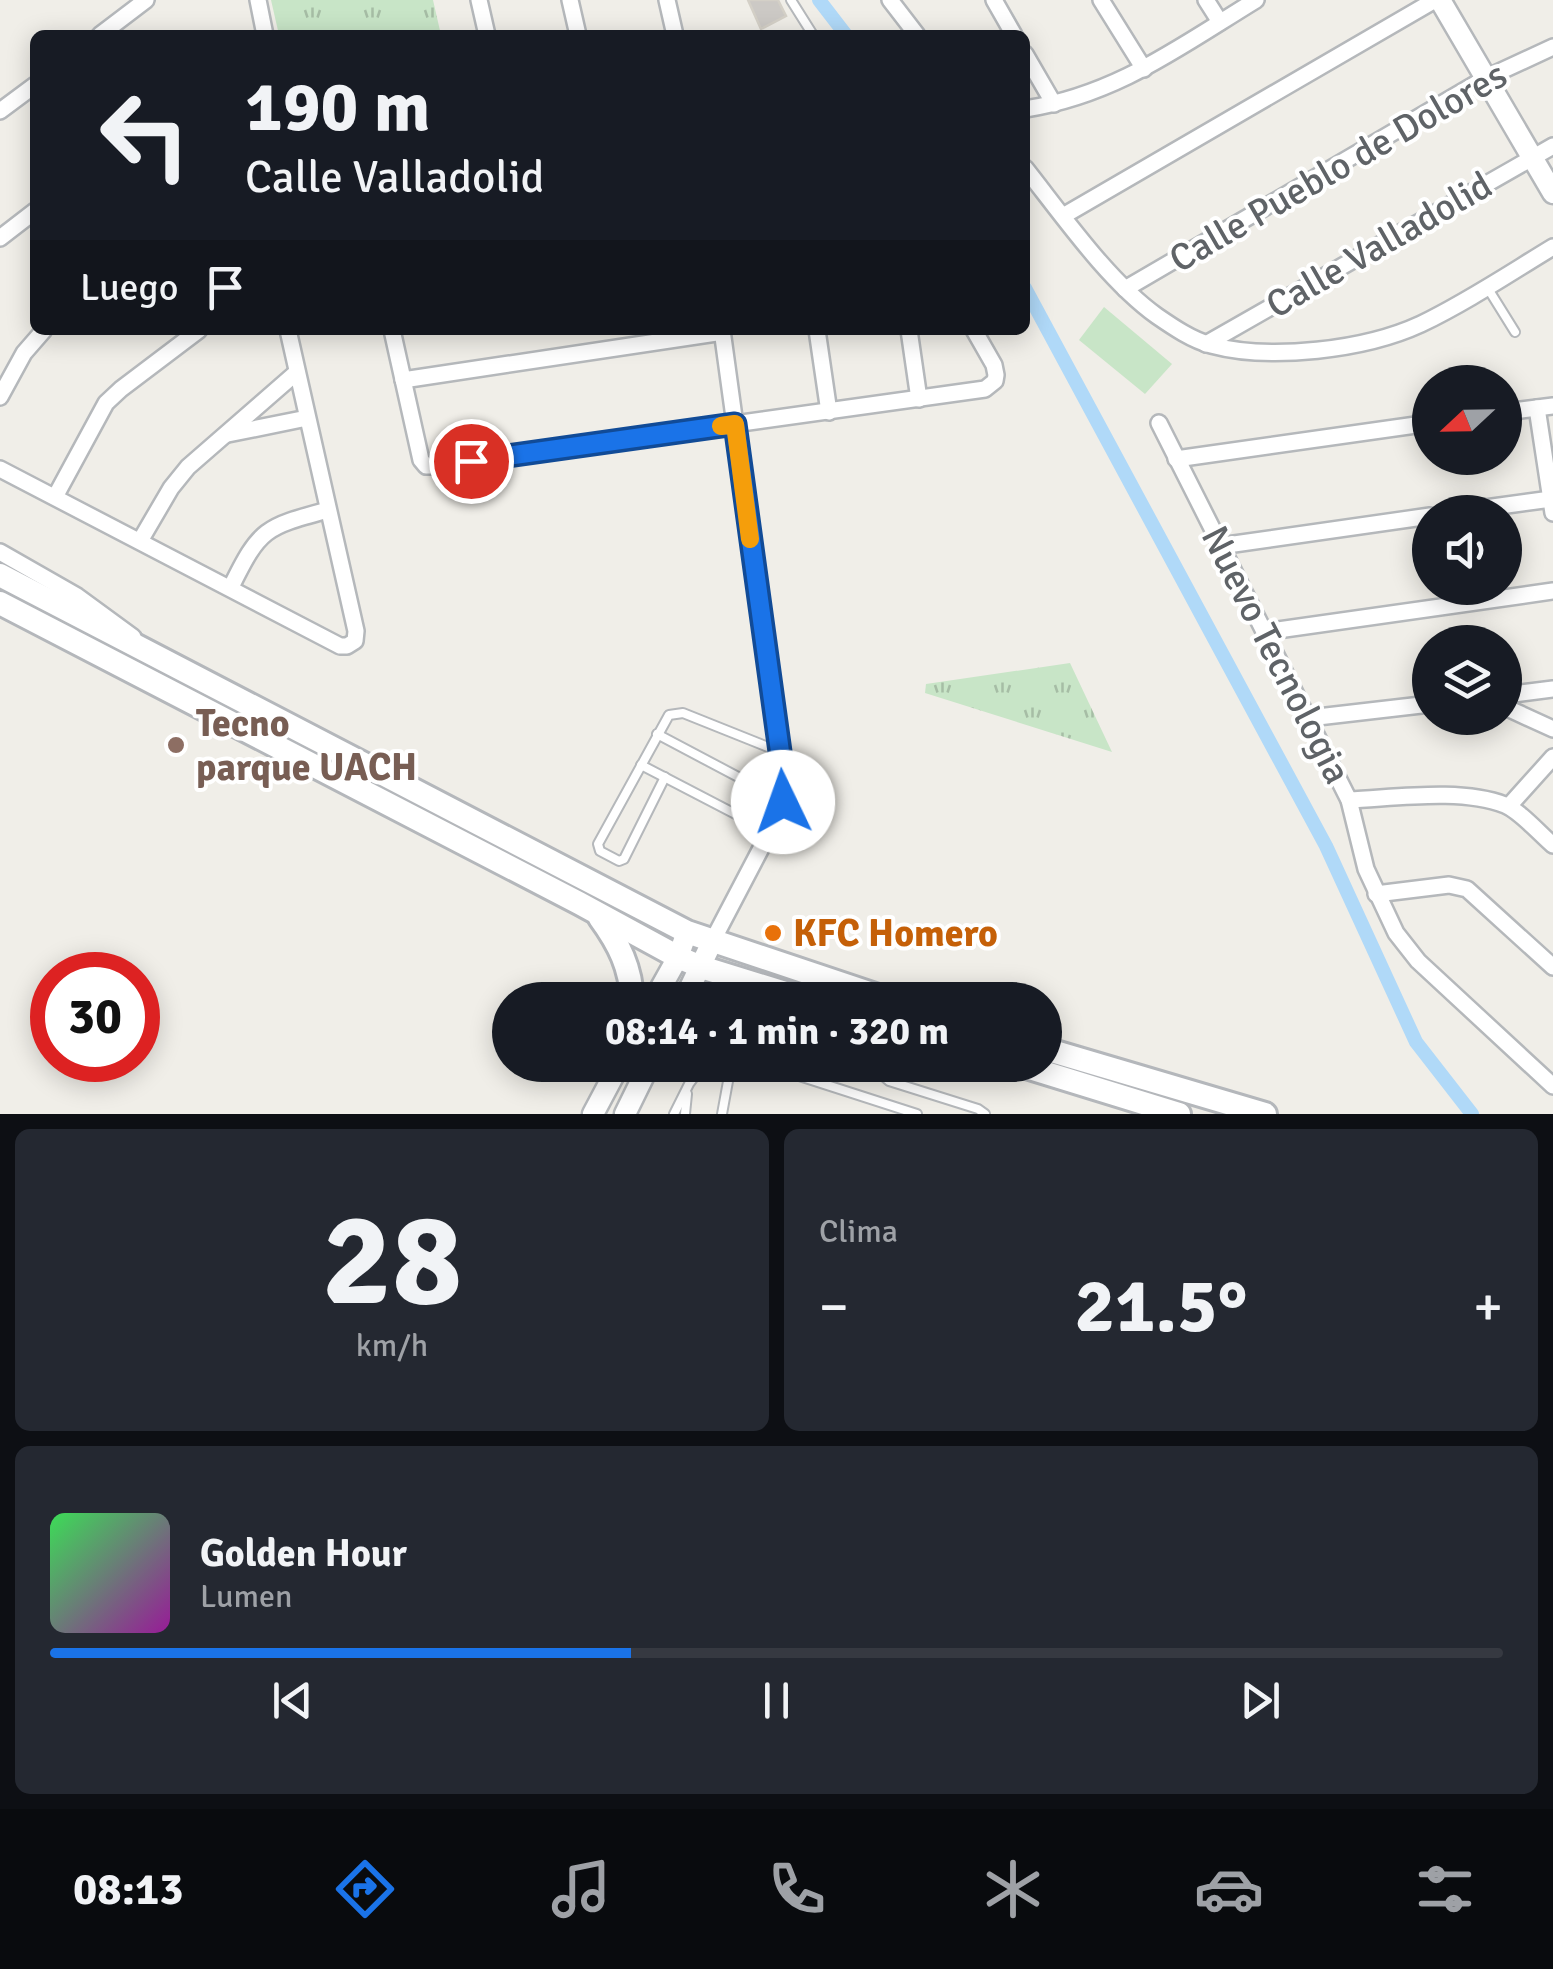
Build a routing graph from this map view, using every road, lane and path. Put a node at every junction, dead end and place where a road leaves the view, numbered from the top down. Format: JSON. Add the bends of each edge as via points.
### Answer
{"nodes":[{"id":1,"x":146,"y":0,"type":"edge"},
{"id":2,"x":258,"y":0,"type":"edge"},
{"id":3,"x":479,"y":0,"type":"edge"},
{"id":4,"x":570,"y":0,"type":"edge"},
{"id":5,"x":667,"y":0,"type":"edge"},
{"id":6,"x":790,"y":0,"type":"edge"},
{"id":7,"x":890,"y":0,"type":"edge"},
{"id":8,"x":994,"y":0,"type":"edge"},
{"id":9,"x":1101,"y":0,"type":"edge"},
{"id":10,"x":1206,"y":0,"type":"edge"},
{"id":11,"x":1256,"y":0,"type":"edge"},
{"id":12,"x":1438,"y":0,"type":"edge"},
{"id":13,"x":1220,"y":22,"type":"junction"},
{"id":14,"x":107,"y":30,"type":"edge"},
{"id":15,"x":262,"y":30,"type":"edge"},
{"id":16,"x":486,"y":30,"type":"edge"},
{"id":17,"x":577,"y":30,"type":"edge"},
{"id":18,"x":673,"y":30,"type":"edge"},
{"id":19,"x":810,"y":30,"type":"edge"},
{"id":20,"x":913,"y":30,"type":"edge"},
{"id":21,"x":1011,"y":30,"type":"edge"},
{"id":22,"x":1553,"y":48,"type":"edge"},
{"id":23,"x":1030,"y":63,"type":"edge"},
{"id":24,"x":1144,"y":69,"type":"junction"},
{"id":25,"x":1486,"y":78,"type":"junction"},
{"id":26,"x":30,"y":89,"type":"edge"},
{"id":27,"x":1054,"y":104,"type":"junction"},
{"id":28,"x":1030,"y":108,"type":"edge"},
{"id":29,"x":0,"y":112,"type":"edge"},
{"id":30,"x":1553,"y":146,"type":"edge"},
{"id":31,"x":1532,"y":156,"type":"junction"},
{"id":32,"x":1030,"y":174,"type":"edge"},
{"id":33,"x":1553,"y":193,"type":"edge"},
{"id":34,"x":30,"y":215,"type":"edge"},
{"id":35,"x":1063,"y":216,"type":"junction"},
{"id":36,"x":0,"y":238,"type":"edge"},
{"id":37,"x":1553,"y":247,"type":"edge"},
{"id":38,"x":1488,"y":287,"type":"junction"},
{"id":39,"x":1125,"y":290,"type":"junction"},
{"id":40,"x":1514,"y":332,"type":"dead end"},
{"id":41,"x":40,"y":335,"type":"edge"},
{"id":42,"x":191,"y":335,"type":"edge"},
{"id":43,"x":289,"y":335,"type":"edge"},
{"id":44,"x":393,"y":335,"type":"edge"},
{"id":45,"x":696,"y":335,"type":"edge"},
{"id":46,"x":723,"y":335,"type":"edge"},
{"id":47,"x":818,"y":335,"type":"edge"},
{"id":48,"x":911,"y":335,"type":"edge"},
{"id":49,"x":977,"y":335,"type":"edge"},
{"id":50,"x":1206,"y":344,"type":"junction"},
{"id":51,"x":297,"y":372,"type":"junction"},
{"id":52,"x":403,"y":380,"type":"junction"},
{"id":53,"x":0,"y":397,"type":"edge"},
{"id":54,"x":919,"y":399,"type":"junction"},
{"id":55,"x":1545,"y":407,"type":"edge"},
{"id":56,"x":829,"y":412,"type":"junction"},
{"id":57,"x":308,"y":418,"type":"junction"},
{"id":58,"x":1159,"y":423,"type":"dead end"},
{"id":59,"x":735,"y":424,"type":"junction"},
{"id":60,"x":1412,"y":426,"type":"edge"},
{"id":61,"x":224,"y":434,"type":"junction"},
{"id":62,"x":1176,"y":459,"type":"junction"},
{"id":63,"x":0,"y":468,"type":"edge"},
{"id":64,"x":55,"y":497,"type":"junction"},
{"id":65,"x":1552,"y":506,"type":"edge"},
{"id":66,"x":1522,"y":508,"type":"edge"},
{"id":67,"x":328,"y":510,"type":"junction"},
{"id":68,"x":1412,"y":519,"type":"edge"},
{"id":69,"x":140,"y":541,"type":"junction"},
{"id":70,"x":1220,"y":546,"type":"junction"},
{"id":71,"x":0,"y":552,"type":"edge"},
{"id":72,"x":0,"y":575,"type":"edge"},
{"id":73,"x":231,"y":588,"type":"junction"},
{"id":74,"x":1553,"y":591,"type":"edge"},
{"id":75,"x":0,"y":603,"type":"edge"},
{"id":76,"x":1264,"y":632,"type":"junction"},
{"id":77,"x":155,"y":656,"type":"junction"},
{"id":78,"x":1553,"y":689,"type":"edge"},
{"id":79,"x":1522,"y":693,"type":"edge"},
{"id":80,"x":1412,"y":706,"type":"edge"},
{"id":81,"x":1522,"y":715,"type":"edge"},
{"id":82,"x":1309,"y":718,"type":"junction"},
{"id":83,"x":1553,"y":729,"type":"edge"},
{"id":84,"x":657,"y":734,"type":"junction"},
{"id":85,"x":780,"y":751,"type":"junction"},
{"id":86,"x":1553,"y":756,"type":"edge"},
{"id":87,"x":641,"y":765,"type":"junction"},
{"id":88,"x":665,"y":777,"type":"junction"},
{"id":89,"x":1349,"y":800,"type":"junction"},
{"id":90,"x":1509,"y":806,"type":"junction"},
{"id":91,"x":1553,"y":845,"type":"edge"},
{"id":92,"x":609,"y":858,"type":"junction"},
{"id":93,"x":596,"y":884,"type":"junction"},
{"id":94,"x":1376,"y":894,"type":"junction"},
{"id":95,"x":587,"y":907,"type":"junction"},
{"id":96,"x":688,"y":932,"type":"junction"},
{"id":97,"x":712,"y":942,"type":"junction"},
{"id":98,"x":678,"y":956,"type":"junction"},
{"id":99,"x":1553,"y":966,"type":"edge"},
{"id":100,"x":701,"y":967,"type":"junction"},
{"id":101,"x":631,"y":982,"type":"edge"},
{"id":102,"x":664,"y":982,"type":"edge"},
{"id":103,"x":693,"y":982,"type":"edge"},
{"id":104,"x":750,"y":982,"type":"edge"},
{"id":105,"x":833,"y":982,"type":"edge"},
{"id":106,"x":1062,"y":1053,"type":"edge"},
{"id":107,"x":1062,"y":1078,"type":"edge"},
{"id":108,"x":1551,"y":1081,"type":"edge"},
{"id":109,"x":610,"y":1082,"type":"edge"},
{"id":110,"x":641,"y":1082,"type":"edge"},
{"id":111,"x":728,"y":1082,"type":"edge"},
{"id":112,"x":818,"y":1082,"type":"edge"},
{"id":113,"x":892,"y":1082,"type":"edge"},
{"id":114,"x":689,"y":1084,"type":"joint"},
{"id":115,"x":593,"y":1114,"type":"edge"},
{"id":116,"x":625,"y":1114,"type":"edge"},
{"id":117,"x":674,"y":1114,"type":"edge"},
{"id":118,"x":684,"y":1114,"type":"edge"},
{"id":119,"x":722,"y":1114,"type":"edge"},
{"id":120,"x":917,"y":1114,"type":"edge"},
{"id":121,"x":985,"y":1114,"type":"edge"},
{"id":122,"x":1179,"y":1114,"type":"edge"},
{"id":123,"x":1266,"y":1114,"type":"edge"}],
"edges":[{"from":1,"to":14,"type":"street"},
{"from":2,"to":15,"type":"street"},
{"from":3,"to":16,"type":"street"},
{"from":4,"to":17,"type":"street"},
{"from":5,"to":18,"type":"street"},
{"from":6,"to":19,"type":"lane"},
{"from":7,"to":20,"type":"street"},
{"from":8,"to":21,"type":"street"},
{"from":9,"to":24,"type":"street"},
{"from":10,"to":13,"type":"street"},
{"from":11,"to":13,"type":"street"},
{"from":12,"to":25,"type":"street"},
{"from":12,"to":35,"type":"street"},
{"from":13,"to":24,"type":"street"},
{"from":22,"to":25,"type":"street","name":"Calle Pueblo de Dolores"},
{"from":23,"to":27,"type":"street"},
{"from":24,"to":27,"type":"street"},
{"from":25,"to":31,"type":"street"},
{"from":25,"to":39,"type":"street","name":"Calle Pueblo de Dolores"},
{"from":26,"to":29,"type":"street"},
{"from":27,"to":28,"type":"street"},
{"from":30,"to":31,"type":"street","name":"Calle Valladolid"},
{"from":31,"to":33,"type":"street"},
{"from":31,"to":50,"type":"street","name":"Calle Valladolid"},
{"from":32,"to":35,"type":"street"},
{"from":34,"to":36,"type":"street"},
{"from":35,"to":39,"type":"street"},
{"from":37,"to":38,"type":"street"},
{"from":38,"to":40,"type":"lane"},
{"from":38,"to":50,"type":"street","via":[[1418,325],[1335,347],[1272,353]]},
{"from":39,"to":50,"type":"street"},
{"from":41,"to":53,"type":"street"},
{"from":42,"to":64,"type":"street","via":[[114,394]]},
{"from":43,"to":51,"type":"street"},
{"from":44,"to":52,"type":"street"},
{"from":45,"to":52,"type":"street"},
{"from":46,"to":59,"type":"street"},
{"from":47,"to":56,"type":"street"},
{"from":48,"to":54,"type":"street"},
{"from":49,"to":54,"type":"street","via":[[996,370],[992,384]]},
{"from":51,"to":57,"type":"street"},
{"from":51,"to":61,"type":"street"},
{"from":52,"to":59,"type":"street","via":[[426,466]]},
{"from":54,"to":56,"type":"street"},
{"from":55,"to":65,"type":"street"},
{"from":56,"to":59,"type":"street"},
{"from":57,"to":61,"type":"street"},
{"from":57,"to":67,"type":"street"},
{"from":58,"to":62,"type":"street","name":"Nuevo Tecnologia"},
{"from":59,"to":85,"type":"street"},
{"from":60,"to":62,"type":"street"},
{"from":61,"to":69,"type":"street","via":[[181,475]]},
{"from":62,"to":70,"type":"street","name":"Nuevo Tecnologia"},
{"from":63,"to":64,"type":"street"},
{"from":64,"to":69,"type":"street"},
{"from":65,"to":66,"type":"street"},
{"from":67,"to":73,"type":"street","via":[[266,532]]},
{"from":67,"to":73,"type":"street","via":[[355,641],[340,646]]},
{"from":68,"to":70,"type":"street"},
{"from":69,"to":73,"type":"street"},
{"from":70,"to":76,"type":"street","name":"Nuevo Tecnologia"},
{"from":71,"to":77,"type":"street","via":[[105,615]]},
{"from":72,"to":77,"type":"main road"},
{"from":74,"to":76,"type":"street"},
{"from":75,"to":95,"type":"main road"},
{"from":76,"to":82,"type":"street","name":"Nuevo Tecnologia"},
{"from":77,"to":93,"type":"main road"},
{"from":78,"to":79,"type":"street"},
{"from":80,"to":82,"type":"street"},
{"from":81,"to":83,"type":"street"},
{"from":82,"to":89,"type":"street","name":"Nuevo Tecnologia"},
{"from":84,"to":85,"type":"lane","via":[[669,715],[683,713]]},
{"from":84,"to":87,"type":"lane"},
{"from":84,"to":88,"type":"lane","via":[[759,788],[762,796],[754,814],[743,818]]},
{"from":85,"to":97,"type":"street","via":[[783,802]]},
{"from":86,"to":90,"type":"street"},
{"from":87,"to":88,"type":"lane"},
{"from":87,"to":92,"type":"lane","via":[[598,844]]},
{"from":88,"to":92,"type":"lane","via":[[624,859]]},
{"from":89,"to":90,"type":"street","via":[[1456,796]]},
{"from":89,"to":94,"type":"street","name":"Nuevo Tecnologia"},
{"from":90,"to":91,"type":"street"},
{"from":92,"to":93,"type":"lane"},
{"from":93,"to":96,"type":"main road"},
{"from":94,"to":99,"type":"street","via":[[1467,888]]},
{"from":94,"to":108,"type":"street","name":"Nuevo Tecnologia","via":[[1408,951]]},
{"from":95,"to":98,"type":"main road"},
{"from":95,"to":101,"type":"main road","via":[[618,945]]},
{"from":96,"to":97,"type":"main road"},
{"from":96,"to":98,"type":"street"},
{"from":97,"to":100,"type":"street"},
{"from":97,"to":105,"type":"main road"},
{"from":98,"to":100,"type":"main road"},
{"from":98,"to":102,"type":"street"},
{"from":100,"to":103,"type":"street"},
{"from":100,"to":104,"type":"main road"},
{"from":106,"to":123,"type":"main road"},
{"from":107,"to":122,"type":"main road"},
{"from":109,"to":115,"type":"street"},
{"from":110,"to":116,"type":"street"},
{"from":111,"to":119,"type":"lane"},
{"from":112,"to":120,"type":"lane"},
{"from":113,"to":121,"type":"lane"},
{"from":114,"to":117,"type":"lane"},
{"from":114,"to":118,"type":"lane"}]}
